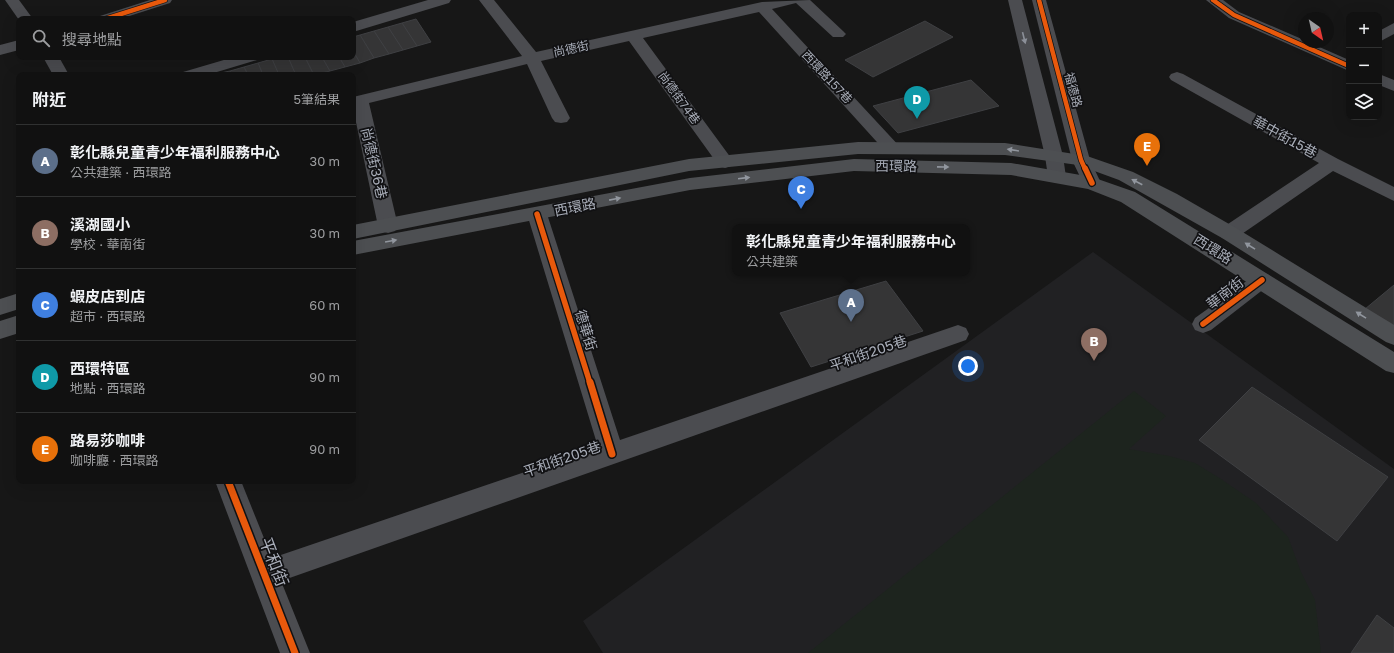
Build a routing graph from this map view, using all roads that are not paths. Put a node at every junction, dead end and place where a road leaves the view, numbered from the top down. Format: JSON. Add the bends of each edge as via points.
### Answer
{"nodes":[{"id":1,"x":444,"y":0,"type":"edge"},
{"id":2,"x":486,"y":0,"type":"edge"},
{"id":3,"x":791,"y":0,"type":"edge"},
{"id":4,"x":801,"y":0,"type":"edge"},
{"id":5,"x":1015,"y":0,"type":"edge"},
{"id":6,"x":1039,"y":0,"type":"edge"},
{"id":7,"x":1213,"y":0,"type":"edge"},
{"id":8,"x":16,"y":1,"type":"edge"},
{"id":9,"x":160,"y":1,"type":"edge"},
{"id":10,"x":762,"y":6,"type":"junction"},
{"id":11,"x":24,"y":16,"type":"edge"},
{"id":12,"x":114,"y":16,"type":"edge"},
{"id":13,"x":356,"y":26,"type":"edge"},
{"id":14,"x":1394,"y":28,"type":"edge"},
{"id":15,"x":838,"y":34,"type":"dead end"},
{"id":16,"x":633,"y":35,"type":"junction"},
{"id":17,"x":1382,"y":35,"type":"edge"},
{"id":18,"x":16,"y":46,"type":"edge"},
{"id":19,"x":0,"y":50,"type":"edge"},
{"id":20,"x":532,"y":58,"type":"junction"},
{"id":21,"x":53,"y":60,"type":"edge"},
{"id":22,"x":240,"y":60,"type":"edge"},
{"id":23,"x":1345,"y":61,"type":"edge"},
{"id":24,"x":59,"y":72,"type":"edge"},
{"id":25,"x":199,"y":72,"type":"edge"},
{"id":26,"x":1177,"y":77,"type":"dead end"},
{"id":27,"x":1382,"y":80,"type":"edge"},
{"id":28,"x":1394,"y":86,"type":"edge"},
{"id":29,"x":357,"y":102,"type":"edge"},
{"id":30,"x":561,"y":118,"type":"dead end"},
{"id":31,"x":892,"y":148,"type":"junction"},
{"id":32,"x":1054,"y":156,"type":"junction"},
{"id":33,"x":1081,"y":160,"type":"junction"},
{"id":34,"x":725,"y":162,"type":"junction"},
{"id":35,"x":1332,"y":163,"type":"junction"},
{"id":36,"x":1056,"y":177,"type":"junction"},
{"id":37,"x":1092,"y":183,"type":"junction"},
{"id":38,"x":1394,"y":195,"type":"edge"},
{"id":39,"x":537,"y":214,"type":"junction"},
{"id":40,"x":388,"y":226,"type":"junction"},
{"id":41,"x":356,"y":231,"type":"edge"},
{"id":42,"x":1228,"y":233,"type":"junction"},
{"id":43,"x":356,"y":247,"type":"edge"},
{"id":44,"x":1262,"y":280,"type":"junction"},
{"id":45,"x":16,"y":303,"type":"edge"},
{"id":46,"x":0,"y":307,"type":"edge"},
{"id":47,"x":1202,"y":324,"type":"dead end"},
{"id":48,"x":16,"y":325,"type":"edge"},
{"id":49,"x":0,"y":330,"type":"edge"},
{"id":50,"x":958,"y":334,"type":"dead end"},
{"id":51,"x":1394,"y":336,"type":"edge"},
{"id":52,"x":1394,"y":364,"type":"edge"},
{"id":53,"x":612,"y":454,"type":"junction"},
{"id":54,"x":229,"y":484,"type":"edge"},
{"id":55,"x":264,"y":574,"type":"junction"},
{"id":56,"x":295,"y":653,"type":"edge"}],
"edges":[{"from":1,"to":13,"type":"street"},
{"from":2,"to":20,"type":"street"},
{"from":3,"to":10,"type":"street","name":"尚德街"},
{"from":4,"to":15,"type":"street"},
{"from":5,"to":32,"type":"street","one_way":true},
{"from":6,"to":33,"type":"street","name":"福德路"},
{"from":7,"to":23,"type":"street","via":[[1234,15]]},
{"from":8,"to":11,"type":"street"},
{"from":9,"to":12,"type":"street"},
{"from":10,"to":16,"type":"street","name":"尚德街"},
{"from":10,"to":31,"type":"street","name":"西環路157巷"},
{"from":14,"to":17,"type":"street"},
{"from":16,"to":20,"type":"street","name":"尚德街"},
{"from":16,"to":34,"type":"street","name":"尚德街74巷"},
{"from":18,"to":19,"type":"street"},
{"from":20,"to":29,"type":"street","name":"尚德街"},
{"from":20,"to":30,"type":"street"},
{"from":21,"to":24,"type":"street"},
{"from":22,"to":25,"type":"street"},
{"from":26,"to":35,"type":"street","name":"華中街15巷"},
{"from":27,"to":28,"type":"street"},
{"from":29,"to":40,"type":"street","name":"尚德街36巷"},
{"from":32,"to":31,"type":"main road","name":"西環路","one_way":true,"via":[[1006,148]]},
{"from":31,"to":34,"type":"main road","name":"西環路","via":[[858,148]]},
{"from":32,"to":33,"type":"main road","name":"西環路"},
{"from":32,"to":36,"type":"street"},
{"from":33,"to":37,"type":"street","name":"福德路"},
{"from":42,"to":33,"type":"main road","name":"西環路","one_way":true,"via":[[1126,176]]},
{"from":34,"to":40,"type":"main road","name":"西環路","via":[[689,166]]},
{"from":35,"to":38,"type":"street","name":"華中街15巷"},
{"from":35,"to":42,"type":"street"},
{"from":36,"to":37,"type":"main road","name":"西環路"},
{"from":39,"to":36,"type":"main road","name":"西環路","one_way":true,"via":[[690,184],[854,165],[1011,168]]},
{"from":37,"to":44,"type":"main road","name":"西環路","via":[[1128,197]]},
{"from":43,"to":39,"type":"main road","name":"西環路","one_way":true},
{"from":39,"to":53,"type":"street","name":"德華街"},
{"from":40,"to":41,"type":"main road","name":"西環路"},
{"from":51,"to":42,"type":"main road","name":"西環路","one_way":true},
{"from":44,"to":47,"type":"street","name":"華南街"},
{"from":44,"to":52,"type":"main road","name":"西環路"},
{"from":45,"to":46,"type":"main road"},
{"from":48,"to":49,"type":"main road"},
{"from":50,"to":53,"type":"street","name":"平和街205巷"},
{"from":53,"to":55,"type":"street","name":"平和街205巷"},
{"from":54,"to":55,"type":"street","name":"平和街"},
{"from":55,"to":56,"type":"street","name":"平和街"}]}
